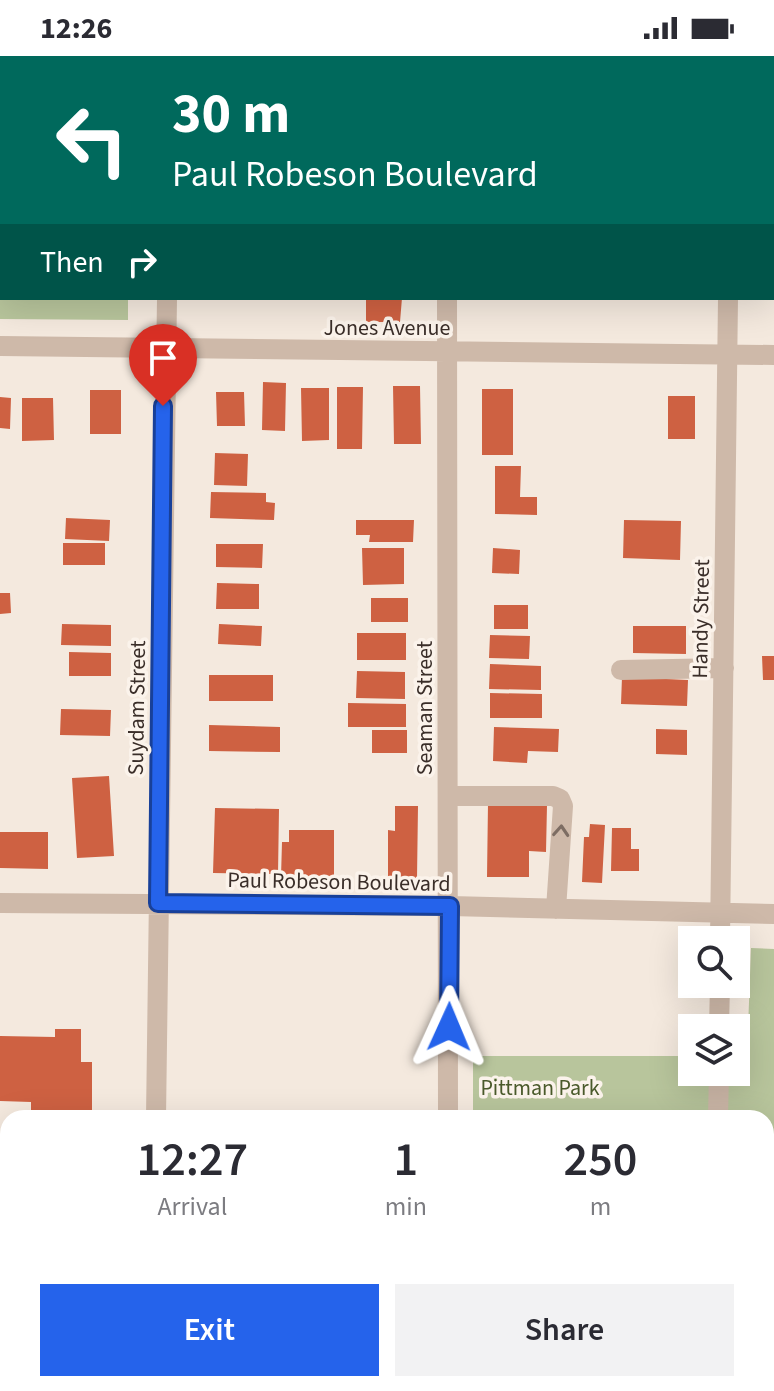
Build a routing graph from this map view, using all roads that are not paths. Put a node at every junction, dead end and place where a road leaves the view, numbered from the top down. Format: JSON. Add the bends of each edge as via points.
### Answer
{"nodes":[{"id":1,"x":167,"y":300,"type":"edge"},
{"id":2,"x":447,"y":300,"type":"edge"},
{"id":3,"x":728,"y":300,"type":"edge"},
{"id":4,"x":0,"y":346,"type":"edge"},
{"id":5,"x":164,"y":349,"type":"junction"},
{"id":6,"x":446,"y":351,"type":"junction"},
{"id":7,"x":727,"y":354,"type":"junction"},
{"id":8,"x":774,"y":355,"type":"edge"},
{"id":9,"x":724,"y":668,"type":"junction"},
{"id":10,"x":621,"y":670,"type":"dead end"},
{"id":11,"x":449,"y":796,"type":"junction"},
{"id":12,"x":0,"y":903,"type":"edge"},
{"id":13,"x":158,"y":903,"type":"junction"},
{"id":14,"x":450,"y":906,"type":"junction"},
{"id":15,"x":556,"y":909,"type":"junction"},
{"id":16,"x":721,"y":914,"type":"junction"},
{"id":17,"x":774,"y":914,"type":"edge"},
{"id":18,"x":721,"y":926,"type":"edge"},
{"id":19,"x":719,"y":1086,"type":"edge"},
{"id":20,"x":156,"y":1110,"type":"edge"},
{"id":21,"x":448,"y":1110,"type":"edge"},
{"id":22,"x":718,"y":1110,"type":"edge"}],
"edges":[{"from":1,"to":5,"type":"street","name":"Suydam Street"},
{"from":2,"to":6,"type":"street","name":"Seaman Street"},
{"from":3,"to":7,"type":"street","name":"Handy Street"},
{"from":4,"to":5,"type":"street","name":"Jones Avenue"},
{"from":5,"to":6,"type":"street","name":"Jones Avenue"},
{"from":5,"to":13,"type":"street","name":"Suydam Street"},
{"from":6,"to":7,"type":"street","name":"Jones Avenue"},
{"from":6,"to":11,"type":"street","name":"Seaman Street"},
{"from":7,"to":8,"type":"street","name":"Jones Avenue"},
{"from":7,"to":9,"type":"street","name":"Handy Street"},
{"from":9,"to":10,"type":"street"},
{"from":9,"to":16,"type":"street","name":"Handy Street"},
{"from":11,"to":14,"type":"street","name":"Seaman Street"},
{"from":15,"to":11,"type":"street","one_way":true,"via":[[560,799]]},
{"from":12,"to":13,"type":"street","name":"Paul Robeson Boulevard"},
{"from":13,"to":14,"type":"street","name":"Paul Robeson Boulevard"},
{"from":13,"to":20,"type":"street","name":"Suydam Street"},
{"from":14,"to":15,"type":"street","name":"Paul Robeson Boulevard"},
{"from":14,"to":21,"type":"street","name":"Seaman Street"},
{"from":15,"to":16,"type":"street","name":"Paul Robeson Boulevard"},
{"from":16,"to":17,"type":"street","name":"Paul Robeson Boulevard"},
{"from":16,"to":18,"type":"street","name":"Handy Street"},
{"from":19,"to":22,"type":"street"}]}
